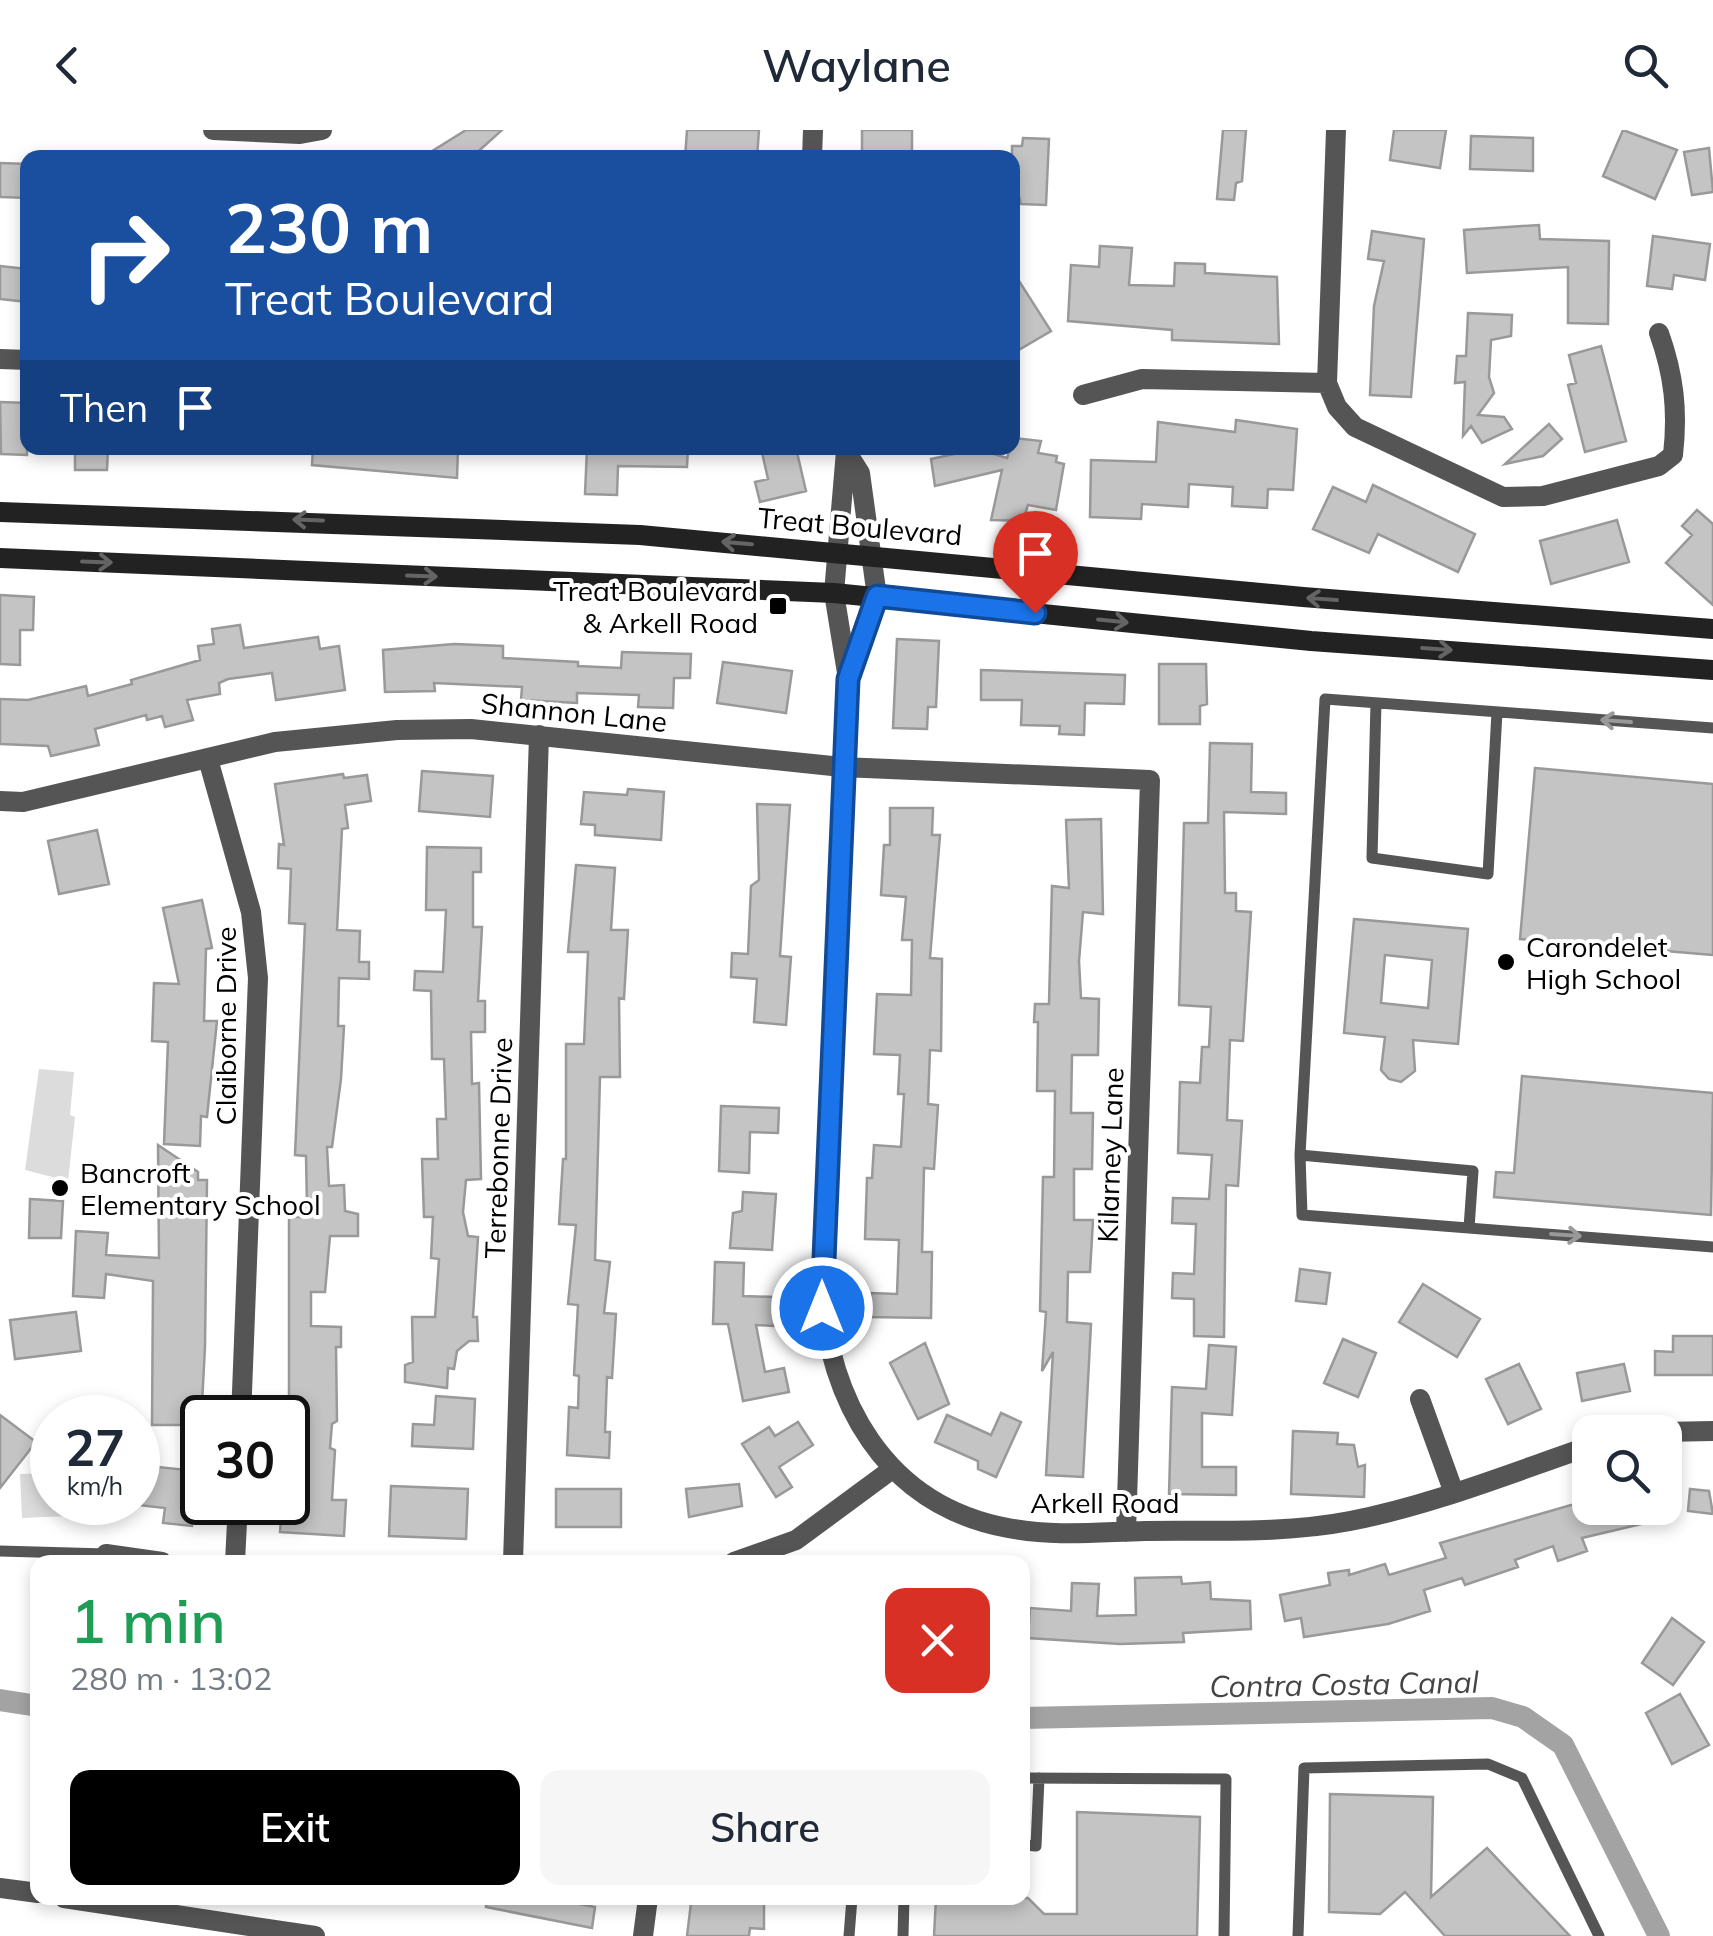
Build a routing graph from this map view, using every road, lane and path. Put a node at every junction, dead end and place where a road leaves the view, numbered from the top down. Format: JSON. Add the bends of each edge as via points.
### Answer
{"nodes":[{"id":1,"x":213,"y":130,"type":"edge"},
{"id":2,"x":322,"y":130,"type":"edge"},
{"id":3,"x":1336,"y":130,"type":"edge"},
{"id":4,"x":1659,"y":333,"type":"dead end"},
{"id":5,"x":1327,"y":384,"type":"junction"},
{"id":6,"x":1083,"y":395,"type":"dead end"},
{"id":7,"x":844,"y":455,"type":"edge"},
{"id":8,"x":849,"y":455,"type":"edge"},
{"id":9,"x":0,"y":512,"type":"edge"},
{"id":10,"x":834,"y":550,"type":"junction"},
{"id":11,"x":871,"y":553,"type":"junction"},
{"id":12,"x":0,"y":558,"type":"edge"},
{"id":13,"x":834,"y":593,"type":"junction"},
{"id":14,"x":877,"y":596,"type":"junction"},
{"id":15,"x":1713,"y":629,"type":"edge"},
{"id":16,"x":1713,"y":670,"type":"edge"},
{"id":17,"x":848,"y":679,"type":"junction"},
{"id":18,"x":1376,"y":703,"type":"junction"},
{"id":19,"x":1497,"y":712,"type":"junction"},
{"id":20,"x":1713,"y":728,"type":"edge"},
{"id":21,"x":538,"y":735,"type":"junction"},
{"id":22,"x":208,"y":759,"type":"junction"},
{"id":23,"x":842,"y":767,"type":"junction"},
{"id":24,"x":1150,"y":780,"type":"joint"},
{"id":25,"x":0,"y":801,"type":"edge"},
{"id":26,"x":1300,"y":1155,"type":"junction"},
{"id":27,"x":1469,"y":1228,"type":"junction"},
{"id":28,"x":1713,"y":1246,"type":"edge"},
{"id":29,"x":242,"y":1395,"type":"edge"},
{"id":30,"x":1420,"y":1399,"type":"dead end"},
{"id":31,"x":1713,"y":1431,"type":"edge"},
{"id":32,"x":1682,"y":1432,"type":"edge"},
{"id":33,"x":1572,"y":1452,"type":"edge"},
{"id":34,"x":892,"y":1470,"type":"junction"},
{"id":35,"x":1454,"y":1493,"type":"junction"},
{"id":36,"x":237,"y":1525,"type":"edge"},
{"id":37,"x":1126,"y":1532,"type":"junction"},
{"id":38,"x":0,"y":1550,"type":"edge"},
{"id":39,"x":106,"y":1554,"type":"joint"},
{"id":40,"x":113,"y":1555,"type":"edge"},
{"id":41,"x":235,"y":1555,"type":"edge"},
{"id":42,"x":512,"y":1555,"type":"edge"},
{"id":43,"x":754,"y":1555,"type":"edge"},
{"id":44,"x":1030,"y":1778,"type":"edge"},
{"id":45,"x":1039,"y":1778,"type":"junction"},
{"id":46,"x":1030,"y":1846,"type":"edge"},
{"id":47,"x":0,"y":1888,"type":"edge"},
{"id":48,"x":30,"y":1893,"type":"edge"},
{"id":49,"x":110,"y":1905,"type":"edge"},
{"id":50,"x":647,"y":1905,"type":"edge"},
{"id":51,"x":851,"y":1905,"type":"edge"},
{"id":52,"x":904,"y":1905,"type":"edge"},
{"id":53,"x":315,"y":1936,"type":"edge"},
{"id":54,"x":644,"y":1936,"type":"edge"},
{"id":55,"x":849,"y":1936,"type":"edge"},
{"id":56,"x":902,"y":1936,"type":"edge"},
{"id":57,"x":1224,"y":1936,"type":"edge"},
{"id":58,"x":1298,"y":1936,"type":"edge"},
{"id":59,"x":1599,"y":1936,"type":"edge"}],
"edges":[{"from":1,"to":2,"type":"street"},
{"from":3,"to":5,"type":"street"},
{"from":4,"to":5,"type":"street","via":[[1675,378],[1673,456],[1659,466],[1543,496],[1503,497],[1356,427]]},
{"from":5,"to":6,"type":"street","via":[[1142,379]]},
{"from":7,"to":10,"type":"street","name":"Arkell Road"},
{"from":8,"to":11,"type":"street","name":"Arkell Road","via":[[860,473]]},
{"from":10,"to":9,"type":"main road","name":"Treat Boulevard","one_way":true,"via":[[475,527]]},
{"from":10,"to":11,"type":"main road","name":"Treat Boulevard"},
{"from":10,"to":13,"type":"street","name":"Arkell Road"},
{"from":11,"to":14,"type":"street","name":"Arkell Road"},
{"from":15,"to":11,"type":"main road","name":"Treat Boulevard","one_way":true,"via":[[1303,598]]},
{"from":12,"to":13,"type":"main road","one_way":true},
{"from":13,"to":14,"type":"main road"},
{"from":13,"to":17,"type":"street","name":"Arkell Road"},
{"from":14,"to":16,"type":"main road","one_way":true,"via":[[1312,641]]},
{"from":14,"to":17,"type":"street","name":"Arkell Road"},
{"from":17,"to":23,"type":"street","name":"Arkell Road"},
{"from":18,"to":19,"type":"lane"},
{"from":18,"to":19,"type":"lane","via":[[1372,858],[1488,874]]},
{"from":18,"to":26,"type":"lane","via":[[1325,699]]},
{"from":20,"to":19,"type":"lane","one_way":true},
{"from":21,"to":22,"type":"street","name":"Shannon Lane","via":[[396,730],[275,742]]},
{"from":21,"to":23,"type":"street","name":"Shannon Lane"},
{"from":21,"to":42,"type":"street","name":"Terrebonne Drive"},
{"from":22,"to":25,"type":"street","name":"Shannon Lane","via":[[23,802]]},
{"from":22,"to":29,"type":"street","name":"Claiborne Drive","via":[[252,912],[258,978]]},
{"from":23,"to":24,"type":"street","name":"Shannon Lane"},
{"from":23,"to":34,"type":"street","name":"Arkell Road","via":[[820,1284],[824,1332],[858,1426]]},
{"from":24,"to":37,"type":"street","name":"Kilarney Lane"},
{"from":26,"to":27,"type":"lane","via":[[1302,1215]]},
{"from":26,"to":27,"type":"lane","via":[[1473,1171]]},
{"from":27,"to":28,"type":"lane","one_way":true},
{"from":30,"to":35,"type":"street"},
{"from":31,"to":32,"type":"street"},
{"from":33,"to":35,"type":"street","name":"Arkell Road"},
{"from":34,"to":37,"type":"street","name":"Arkell Road","via":[[962,1512],[1005,1528]]},
{"from":34,"to":43,"type":"street","via":[[796,1540]]},
{"from":35,"to":37,"type":"street","name":"Arkell Road","via":[[1348,1522]]},
{"from":36,"to":41,"type":"street"},
{"from":38,"to":39,"type":"lane"},
{"from":39,"to":40,"type":"street"},
{"from":44,"to":45,"type":"lane"},
{"from":45,"to":46,"type":"lane","via":[[1036,1846]]},
{"from":45,"to":57,"type":"lane","via":[[1226,1779]]},
{"from":47,"to":48,"type":"street"},
{"from":49,"to":53,"type":"street"},
{"from":50,"to":54,"type":"street"},
{"from":51,"to":55,"type":"lane"},
{"from":52,"to":56,"type":"lane"},
{"from":58,"to":59,"type":"lane","via":[[1304,1768],[1488,1764],[1522,1778]]}]}
